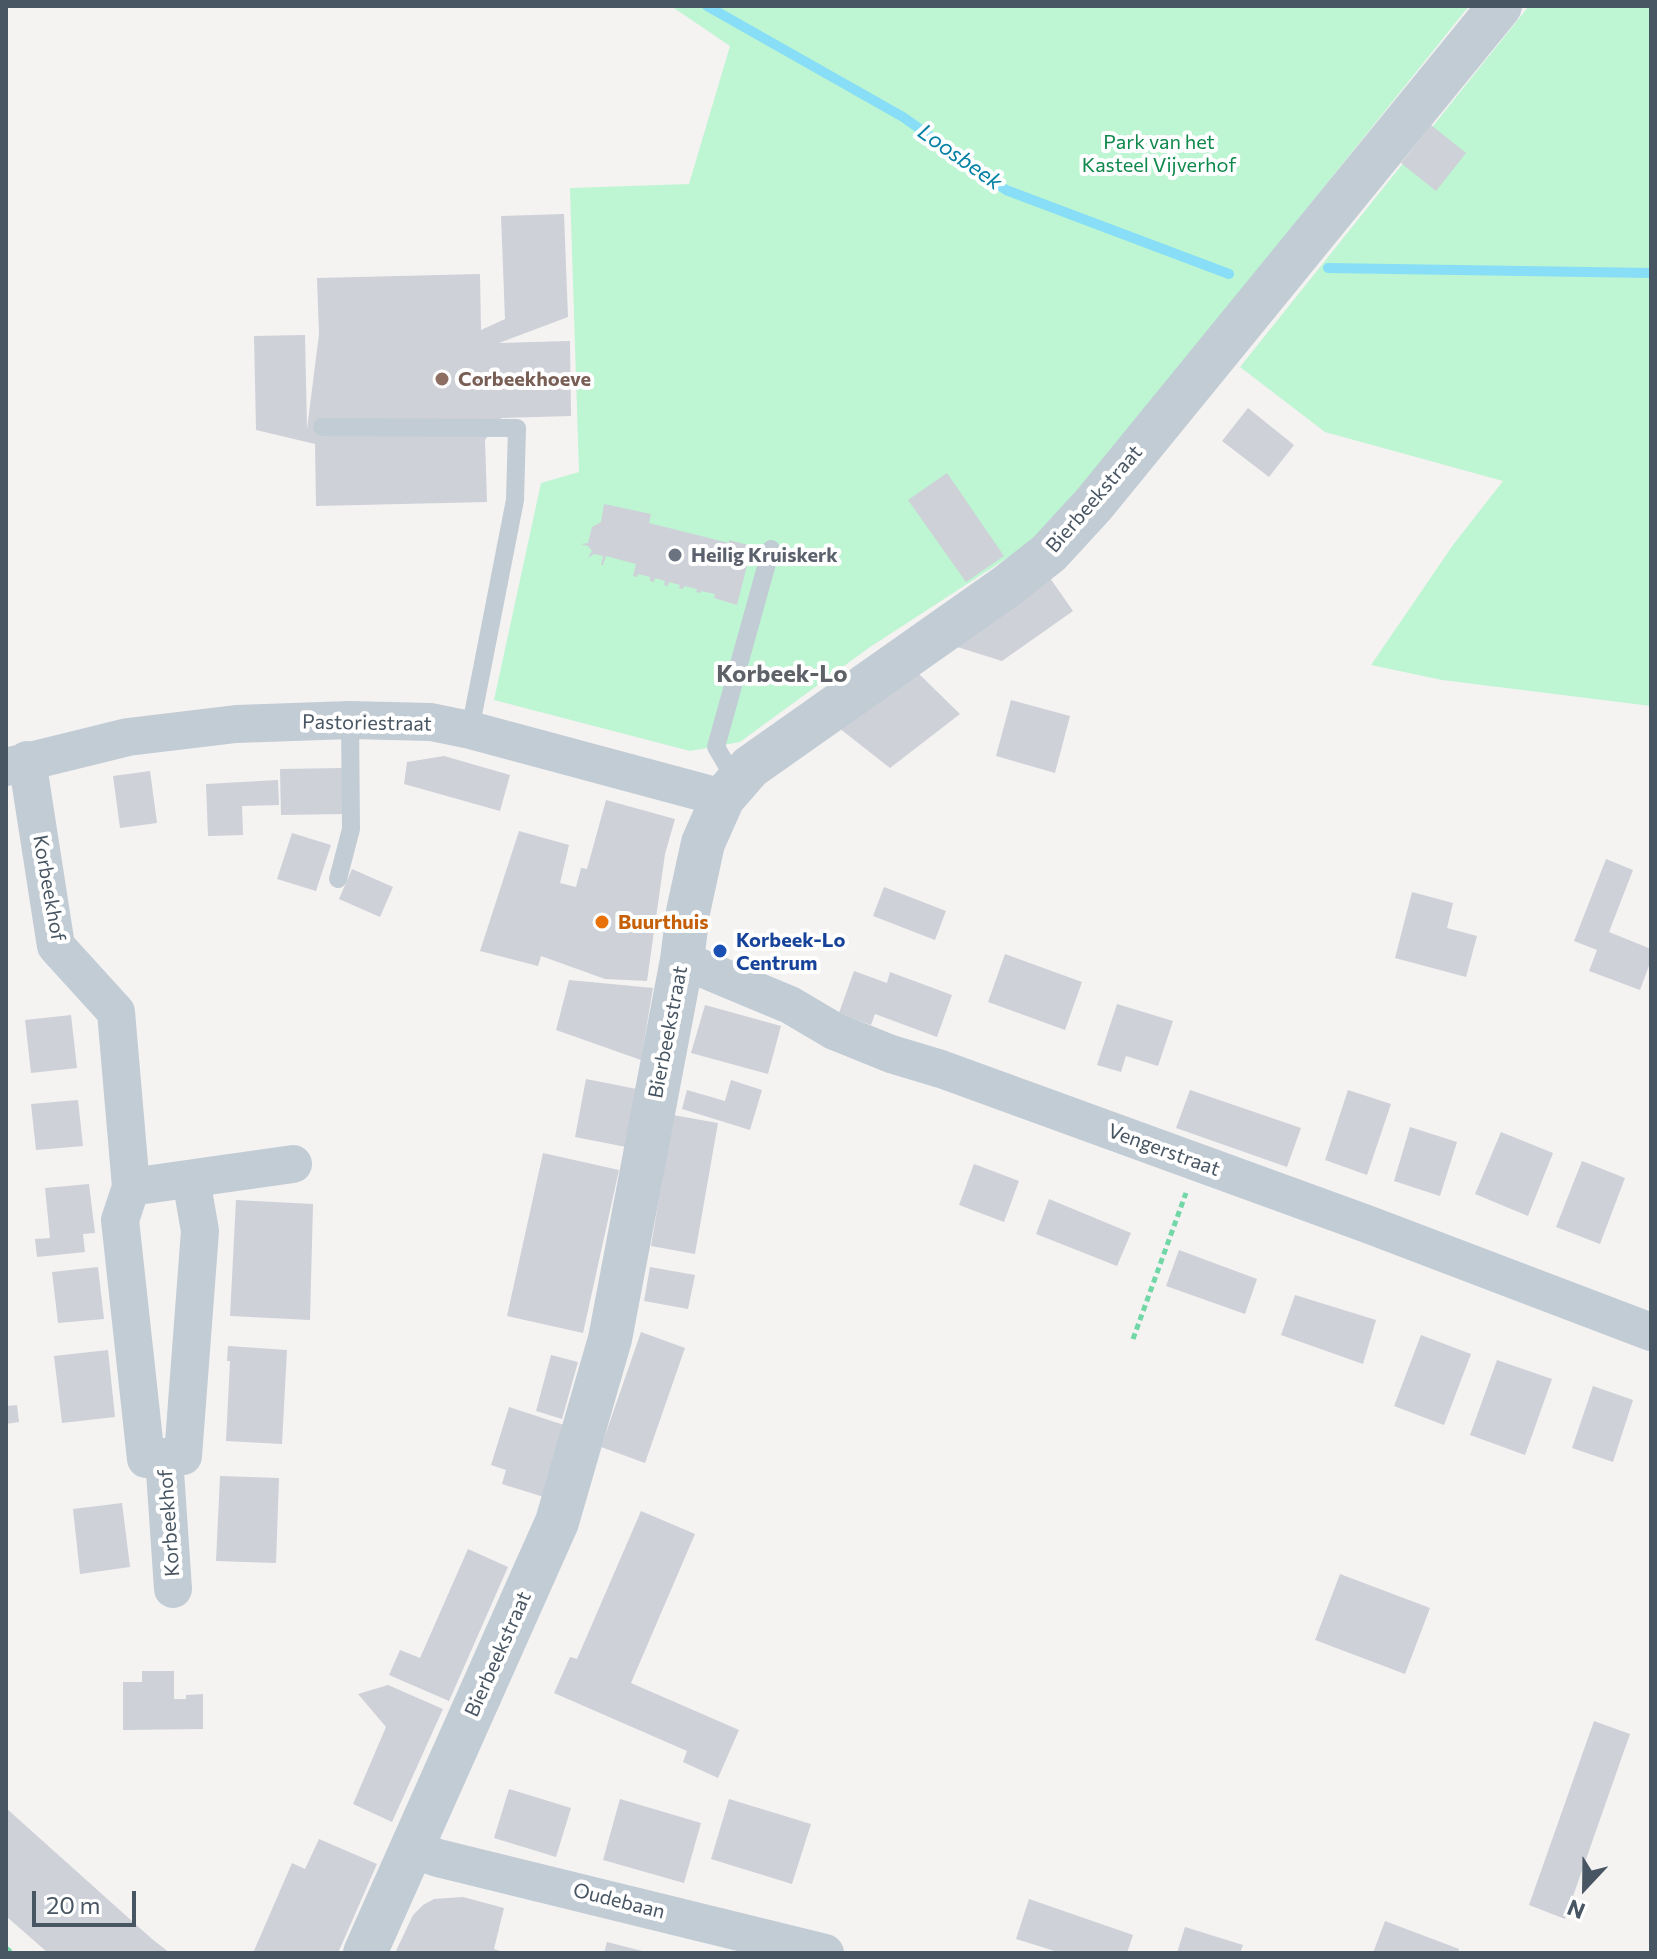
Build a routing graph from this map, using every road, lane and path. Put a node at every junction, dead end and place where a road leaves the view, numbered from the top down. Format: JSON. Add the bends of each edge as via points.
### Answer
{"nodes":[{"id":1,"x":1500,"y":6,"type":"edge"},
{"id":2,"x":322,"y":427,"type":"dead end"},
{"id":3,"x":771,"y":549,"type":"dead end"},
{"id":4,"x":350,"y":720,"type":"junction"},
{"id":5,"x":470,"y":730,"type":"junction"},
{"id":6,"x":16,"y":763,"type":"edge"},
{"id":7,"x":730,"y":790,"type":"junction"},
{"id":8,"x":338,"y":879,"type":"dead end"},
{"id":9,"x":682,"y":960,"type":"junction"},
{"id":10,"x":1197,"y":1162,"type":"junction"},
{"id":11,"x":293,"y":1164,"type":"dead end"},
{"id":12,"x":191,"y":1179,"type":"junction"},
{"id":13,"x":131,"y":1187,"type":"junction"},
{"id":14,"x":1651,"y":1332,"type":"edge"},
{"id":15,"x":1133,"y":1339,"type":"dead end"},
{"id":16,"x":164,"y":1457,"type":"junction"},
{"id":17,"x":173,"y":1589,"type":"dead end"},
{"id":18,"x":412,"y":1849,"type":"junction"},
{"id":19,"x":6,"y":1948,"type":"edge"},
{"id":20,"x":12,"y":1953,"type":"edge"},
{"id":21,"x":365,"y":1953,"type":"edge"},
{"id":22,"x":825,"y":1953,"type":"edge"}],
"edges":[{"from":1,"to":7,"type":"street","name":"Bierbeekstraat","via":[[1049,553],[750,767]]},
{"from":2,"to":5,"type":"lane","via":[[517,428],[515,500]]},
{"from":3,"to":7,"type":"lane","via":[[716,747]]},
{"from":4,"to":5,"type":"street","name":"Pastoriestraat","via":[[431,722]]},
{"from":4,"to":6,"type":"street","name":"Pastoriestraat","via":[[174,731]]},
{"from":4,"to":8,"type":"lane","via":[[351,829]]},
{"from":5,"to":7,"type":"street","name":"Pastoriestraat"},
{"from":6,"to":13,"type":"street","name":"Korbeekhof","via":[[56,946],[116,1012]]},
{"from":7,"to":9,"type":"street","name":"Bierbeekstraat","via":[[703,843]]},
{"from":9,"to":10,"type":"street","name":"Vengerstraat","via":[[891,1054]]},
{"from":9,"to":18,"type":"street","name":"Bierbeekstraat","via":[[610,1339],[557,1522]]},
{"from":10,"to":14,"type":"street","name":"Vengerstraat"},
{"from":10,"to":15,"type":"path"},
{"from":11,"to":12,"type":"street"},
{"from":12,"to":13,"type":"street"},
{"from":12,"to":16,"type":"street","name":"Korbeekhof","via":[[200,1231],[183,1456]]},
{"from":13,"to":16,"type":"street","name":"Korbeekhof","via":[[120,1220],[146,1459]]},
{"from":16,"to":17,"type":"street","name":"Korbeekhof"},
{"from":18,"to":21,"type":"street","name":"Bierbeekstraat"},
{"from":18,"to":22,"type":"street","name":"Oudebaan"},
{"from":19,"to":20,"type":"path"}]}
